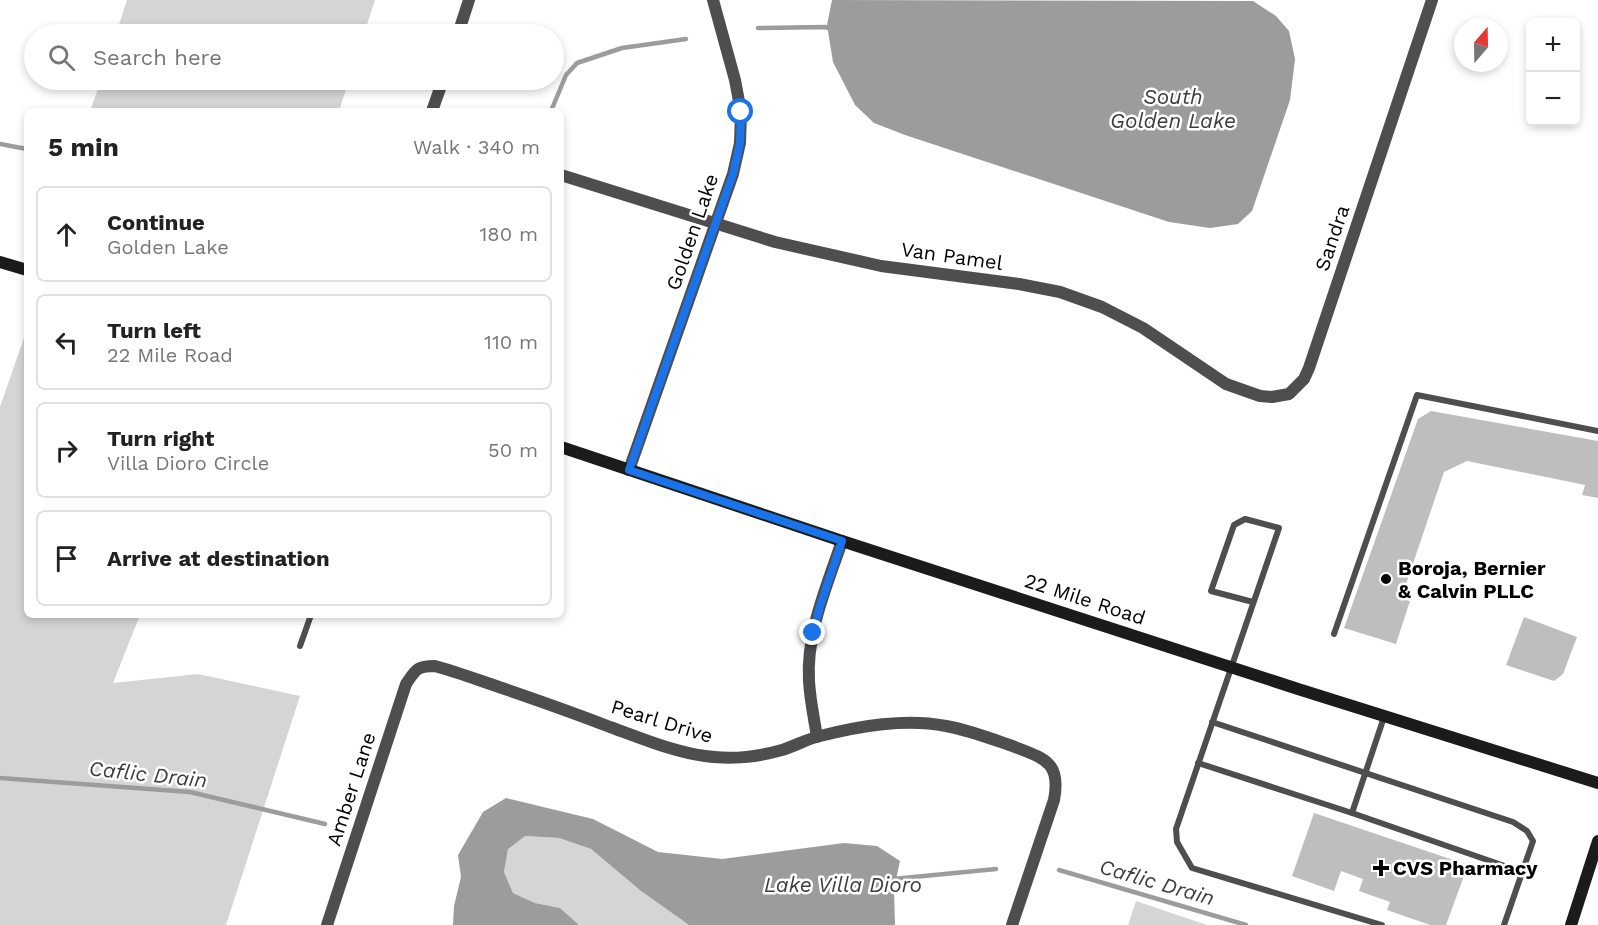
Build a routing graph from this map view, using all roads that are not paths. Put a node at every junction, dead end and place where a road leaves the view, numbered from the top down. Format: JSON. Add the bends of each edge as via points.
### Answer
{"nodes":[{"id":1,"x":469,"y":0,"type":"edge"},
{"id":2,"x":713,"y":0,"type":"edge"},
{"id":3,"x":1432,"y":0,"type":"edge"},
{"id":4,"x":461,"y":24,"type":"edge"},
{"id":5,"x":439,"y":90,"type":"edge"},
{"id":6,"x":433,"y":108,"type":"edge"},
{"id":7,"x":564,"y":176,"type":"edge"},
{"id":8,"x":716,"y":225,"type":"junction"},
{"id":9,"x":0,"y":262,"type":"edge"},
{"id":10,"x":24,"y":269,"type":"edge"},
{"id":11,"x":1202,"y":368,"type":"joint"},
{"id":12,"x":1598,"y":431,"type":"edge"},
{"id":13,"x":564,"y":448,"type":"edge"},
{"id":14,"x":629,"y":470,"type":"junction"},
{"id":15,"x":842,"y":541,"type":"junction"},
{"id":16,"x":1253,"y":602,"type":"junction"},
{"id":17,"x":310,"y":618,"type":"edge"},
{"id":18,"x":1334,"y":634,"type":"dead end"},
{"id":19,"x":300,"y":646,"type":"dead end"},
{"id":20,"x":1231,"y":667,"type":"junction"},
{"id":21,"x":419,"y":668,"type":"joint"},
{"id":22,"x":1384,"y":717,"type":"junction"},
{"id":23,"x":1212,"y":722,"type":"junction"},
{"id":24,"x":817,"y":737,"type":"junction"},
{"id":25,"x":1198,"y":763,"type":"junction"},
{"id":26,"x":1365,"y":774,"type":"junction"},
{"id":27,"x":1598,"y":783,"type":"edge"},
{"id":28,"x":1352,"y":813,"type":"junction"},
{"id":29,"x":1598,"y":841,"type":"edge"},
{"id":30,"x":1522,"y":872,"type":"junction"},
{"id":31,"x":327,"y":925,"type":"edge"},
{"id":32,"x":1012,"y":925,"type":"edge"},
{"id":33,"x":1382,"y":925,"type":"edge"},
{"id":34,"x":1504,"y":925,"type":"edge"},
{"id":35,"x":1570,"y":925,"type":"edge"}],
"edges":[{"from":1,"to":4,"type":"street"},
{"from":2,"to":8,"type":"street","name":"Golden Lake","via":[[741,112],[740,143]]},
{"from":3,"to":11,"type":"street","name":"Sandra","via":[[1304,379],[1289,394],[1260,396],[1226,384]]},
{"from":5,"to":6,"type":"street"},
{"from":7,"to":8,"type":"street","name":"Van Pamel"},
{"from":8,"to":11,"type":"street","name":"Van Pamel","via":[[775,243],[881,266],[1060,292],[1143,328]]},
{"from":8,"to":14,"type":"street","name":"Golden Lake"},
{"from":9,"to":10,"type":"street"},
{"from":12,"to":18,"type":"lane","via":[[1417,395]]},
{"from":13,"to":14,"type":"street","name":"22 Mile Road"},
{"from":14,"to":15,"type":"street","name":"22 Mile Road"},
{"from":15,"to":20,"type":"street","name":"22 Mile Road"},
{"from":15,"to":24,"type":"street","via":[[813,633],[809,680]]},
{"from":16,"to":16,"type":"lane","via":[[1279,528],[1245,519],[1234,525],[1211,591]]},
{"from":16,"to":20,"type":"lane"},
{"from":17,"to":19,"type":"lane"},
{"from":20,"to":22,"type":"street","name":"22 Mile Road"},
{"from":20,"to":23,"type":"lane"},
{"from":21,"to":24,"type":"street","name":"Pearl Drive","via":[[446,669],[639,738],[705,756],[756,756]]},
{"from":21,"to":31,"type":"street","name":"Amber Lane","via":[[406,684]]},
{"from":22,"to":26,"type":"lane"},
{"from":22,"to":27,"type":"street","name":"22 Mile Road"},
{"from":23,"to":25,"type":"lane"},
{"from":23,"to":26,"type":"lane"},
{"from":24,"to":32,"type":"street","name":"Pearl Drive","via":[[862,727],[908,723],[946,726],[1004,743],[1050,764],[1057,785],[1054,800]]},
{"from":25,"to":28,"type":"lane"},
{"from":25,"to":33,"type":"lane","via":[[1176,829],[1178,842],[1192,868]]},
{"from":26,"to":28,"type":"lane"},
{"from":26,"to":30,"type":"lane","via":[[1513,822],[1527,831],[1533,841]]},
{"from":28,"to":30,"type":"lane"},
{"from":29,"to":35,"type":"street"},
{"from":30,"to":34,"type":"lane"}]}
